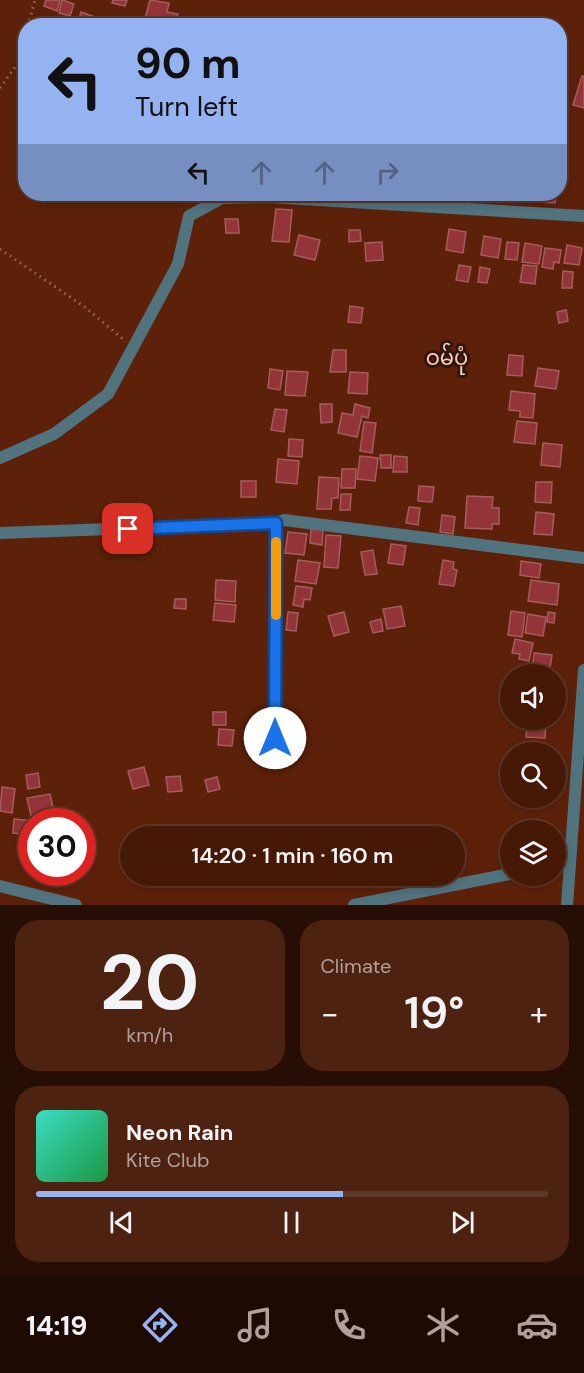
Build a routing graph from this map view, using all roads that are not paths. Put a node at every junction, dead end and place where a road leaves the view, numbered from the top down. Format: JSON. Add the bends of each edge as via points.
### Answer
{"nodes":[{"id":1,"x":216,"y":201,"type":"edge"},
{"id":2,"x":335,"y":201,"type":"edge"},
{"id":3,"x":584,"y":216,"type":"edge"},
{"id":4,"x":0,"y":458,"type":"edge"},
{"id":5,"x":276,"y":523,"type":"junction"},
{"id":6,"x":0,"y":533,"type":"edge"},
{"id":7,"x":584,"y":558,"type":"edge"},
{"id":8,"x":584,"y":670,"type":"edge"},
{"id":9,"x":275,"y":761,"type":"dead end"},
{"id":10,"x":570,"y":862,"type":"junction"},
{"id":11,"x":566,"y":863,"type":"edge"},
{"id":12,"x":500,"y":876,"type":"edge"},
{"id":13,"x":0,"y":886,"type":"edge"},
{"id":14,"x":76,"y":905,"type":"edge"},
{"id":15,"x":354,"y":905,"type":"edge"},
{"id":16,"x":567,"y":905,"type":"edge"}],
"edges":[{"from":1,"to":4,"type":"street","via":[[189,216],[178,264],[108,394],[54,434]]},
{"from":2,"to":3,"type":"street"},
{"from":5,"to":6,"type":"street"},
{"from":5,"to":7,"type":"street","via":[[284,520]]},
{"from":5,"to":9,"type":"street"},
{"from":8,"to":10,"type":"street"},
{"from":10,"to":11,"type":"street"},
{"from":10,"to":16,"type":"street"},
{"from":12,"to":15,"type":"street"},
{"from":13,"to":14,"type":"street"}]}
